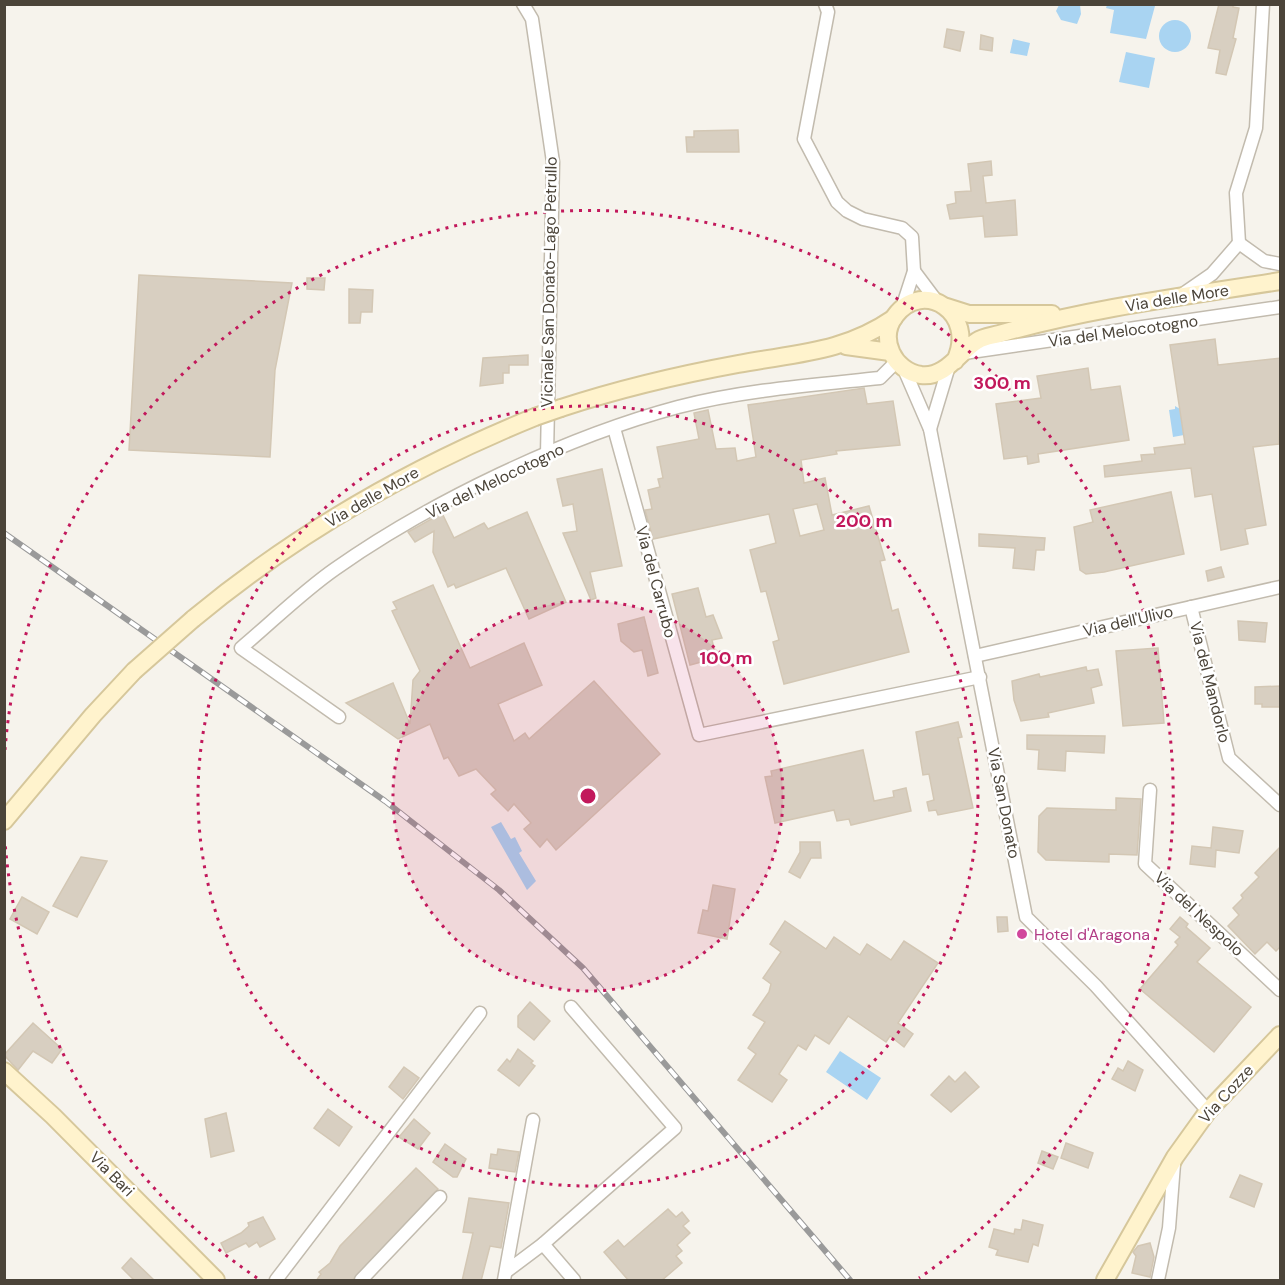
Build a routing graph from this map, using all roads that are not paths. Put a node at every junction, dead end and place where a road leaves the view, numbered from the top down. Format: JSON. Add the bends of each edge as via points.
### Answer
{"nodes":[{"id":1,"x":523,"y":4,"type":"edge"},
{"id":2,"x":825,"y":4,"type":"edge"},
{"id":3,"x":1263,"y":4,"type":"edge"},
{"id":4,"x":1239,"y":243,"type":"junction"},
{"id":5,"x":1281,"y":264,"type":"edge"},
{"id":6,"x":914,"y":271,"type":"junction"},
{"id":7,"x":1281,"y":281,"type":"edge"},
{"id":8,"x":1177,"y":297,"type":"junction"},
{"id":9,"x":942,"y":305,"type":"junction"},
{"id":10,"x":1281,"y":307,"type":"edge"},
{"id":11,"x":898,"y":313,"type":"junction"},
{"id":12,"x":1074,"y":314,"type":"junction"},
{"id":13,"x":839,"y":346,"type":"junction"},
{"id":14,"x":956,"y":360,"type":"junction"},
{"id":15,"x":897,"y":361,"type":"junction"},
{"id":16,"x":614,"y":428,"type":"junction"},
{"id":17,"x":930,"y":429,"type":"junction"},
{"id":18,"x":547,"y":454,"type":"junction"},
{"id":19,"x":1281,"y":587,"type":"edge"},
{"id":20,"x":1191,"y":607,"type":"junction"},
{"id":21,"x":975,"y":656,"type":"junction"},
{"id":22,"x":980,"y":677,"type":"junction"},
{"id":23,"x":339,"y":717,"type":"dead end"},
{"id":24,"x":1150,"y":790,"type":"dead end"},
{"id":25,"x":1281,"y":806,"type":"edge"},
{"id":26,"x":4,"y":821,"type":"edge"},
{"id":27,"x":1281,"y":990,"type":"edge"},
{"id":28,"x":571,"y":1007,"type":"dead end"},
{"id":29,"x":480,"y":1013,"type":"dead end"},
{"id":30,"x":1281,"y":1035,"type":"edge"},
{"id":31,"x":4,"y":1071,"type":"edge"},
{"id":32,"x":1208,"y":1111,"type":"junction"},
{"id":33,"x":533,"y":1120,"type":"dead end"},
{"id":34,"x":1175,"y":1157,"type":"junction"},
{"id":35,"x":440,"y":1197,"type":"dead end"},
{"id":36,"x":543,"y":1244,"type":"junction"},
{"id":37,"x":506,"y":1276,"type":"edge"},
{"id":38,"x":209,"y":1277,"type":"edge"},
{"id":39,"x":276,"y":1281,"type":"edge"},
{"id":40,"x":361,"y":1281,"type":"edge"},
{"id":41,"x":574,"y":1281,"type":"edge"},
{"id":42,"x":1105,"y":1281,"type":"edge"},
{"id":43,"x":1158,"y":1281,"type":"edge"}],
"edges":[{"from":1,"to":18,"type":"street","name":"Vicinale San Donato-Lago Petrullo","via":[[532,19],[552,162]]},
{"from":2,"to":6,"type":"street","via":[[828,12],[804,140],[837,202],[847,211],[902,228],[912,237]]},
{"from":3,"to":4,"type":"street","via":[[1256,128],[1236,193]]},
{"from":4,"to":5,"type":"street","via":[[1264,261]]},
{"from":4,"to":8,"type":"street","via":[[1212,274]]},
{"from":6,"to":9,"type":"street"},
{"from":6,"to":11,"type":"street"},
{"from":7,"to":8,"type":"main road","name":"Via delle More"},
{"from":8,"to":12,"type":"main road","name":"Via delle More"},
{"from":9,"to":11,"type":"main road","via":[[920,301]]},
{"from":9,"to":12,"type":"main road","via":[[969,314]]},
{"from":9,"to":14,"type":"main road","via":[[957,318],[962,332]]},
{"from":10,"to":14,"type":"street","name":"Via del Melocotogno"},
{"from":11,"to":13,"type":"main road","via":[[869,335]]},
{"from":11,"to":15,"type":"main road","via":[[888,335]]},
{"from":12,"to":14,"type":"main road","via":[[978,340]]},
{"from":13,"to":15,"type":"main road"},
{"from":13,"to":26,"type":"main road","name":"Via delle More","bridge":true,"via":[[654,382],[561,408],[438,460],[376,493],[263,564],[193,618],[134,671],[93,715]]},
{"from":14,"to":15,"type":"main road","via":[[940,372],[922,375]]},
{"from":14,"to":17,"type":"street"},
{"from":15,"to":16,"type":"street","name":"Via del Melocotogno","via":[[880,378],[739,395],[680,407]]},
{"from":15,"to":17,"type":"street","name":"Via San Donato"},
{"from":16,"to":18,"type":"street","name":"Via del Melocotogno"},
{"from":16,"to":22,"type":"street","name":"Via del Carrubo","via":[[699,735]]},
{"from":17,"to":21,"type":"street","name":"Via San Donato"},
{"from":18,"to":23,"type":"street","name":"Via del Melocotogno","via":[[405,525],[334,570],[241,648]]},
{"from":19,"to":20,"type":"street","name":"Via dell'Ulivo"},
{"from":20,"to":21,"type":"street","name":"Via dell'Ulivo"},
{"from":20,"to":25,"type":"street","name":"Via del Mandorlo","via":[[1229,758]]},
{"from":21,"to":22,"type":"street","name":"Via San Donato"},
{"from":22,"to":32,"type":"street","name":"Via San Donato","via":[[1026,917],[1096,986]]},
{"from":24,"to":27,"type":"street","name":"Via del Nespolo","via":[[1145,864]]},
{"from":28,"to":36,"type":"street","via":[[675,1128]]},
{"from":29,"to":39,"type":"street"},
{"from":30,"to":32,"type":"main road","name":"Via Cozze"},
{"from":31,"to":38,"type":"main road","name":"Via Bari"},
{"from":32,"to":34,"type":"main road","name":"Via Cozze"},
{"from":33,"to":37,"type":"street"},
{"from":34,"to":42,"type":"main road","name":"Via Cozze"},
{"from":34,"to":43,"type":"street","via":[[1169,1228]]},
{"from":35,"to":40,"type":"street"},
{"from":36,"to":37,"type":"street"},
{"from":36,"to":41,"type":"street"}]}
